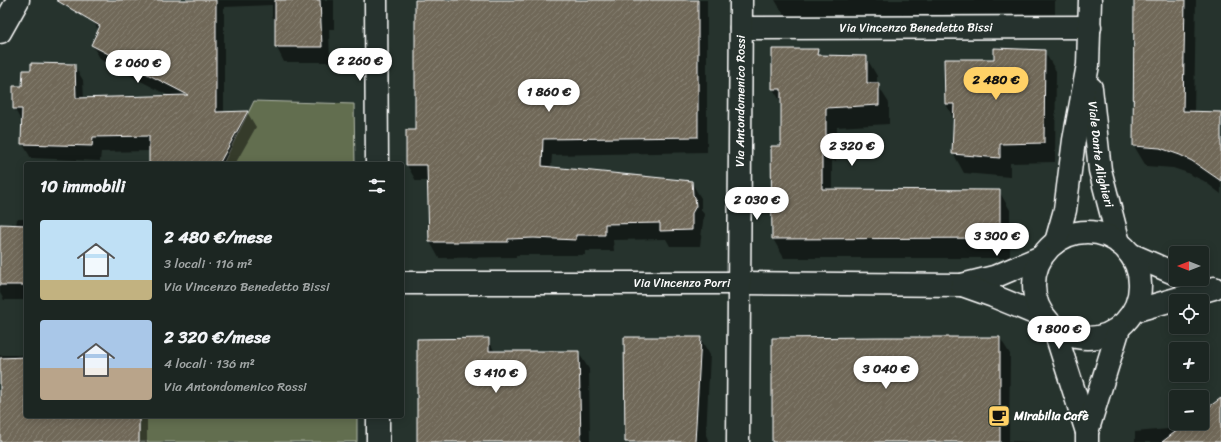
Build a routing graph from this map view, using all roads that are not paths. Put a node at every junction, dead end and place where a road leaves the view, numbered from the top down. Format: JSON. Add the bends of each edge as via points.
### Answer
{"nodes":[{"id":1,"x":18,"y":0,"type":"edge"},
{"id":2,"x":376,"y":0,"type":"edge"},
{"id":3,"x":741,"y":0,"type":"edge"},
{"id":4,"x":1090,"y":0,"type":"edge"},
{"id":5,"x":1090,"y":27,"type":"junction"},
{"id":6,"x":741,"y":28,"type":"junction"},
{"id":7,"x":0,"y":32,"type":"edge"},
{"id":8,"x":1088,"y":65,"type":"junction"},
{"id":9,"x":377,"y":162,"type":"edge"},
{"id":10,"x":1125,"y":248,"type":"junction"},
{"id":11,"x":1049,"y":249,"type":"junction"},
{"id":12,"x":1169,"y":270,"type":"edge"},
{"id":13,"x":404,"y":283,"type":"edge"},
{"id":14,"x":739,"y":283,"type":"junction"},
{"id":15,"x":962,"y":285,"type":"junction"},
{"id":16,"x":1218,"y":288,"type":"edge"},
{"id":17,"x":1134,"y":312,"type":"junction"},
{"id":18,"x":1049,"y":323,"type":"junction"},
{"id":19,"x":1119,"y":328,"type":"junction"},
{"id":20,"x":378,"y":418,"type":"edge"},
{"id":21,"x":1087,"y":437,"type":"edge"},
{"id":22,"x":378,"y":442,"type":"edge"},
{"id":23,"x":738,"y":442,"type":"edge"}],
"edges":[{"from":1,"to":7,"type":"street"},
{"from":2,"to":9,"type":"street"},
{"from":3,"to":6,"type":"street","name":"Via Antondomenico Rossi"},
{"from":4,"to":5,"type":"street","name":"Viale Dante Alighieri"},
{"from":5,"to":6,"type":"street","name":"Via Vincenzo Benedetto Bissi"},
{"from":5,"to":8,"type":"street","name":"Viale Dante Alighieri"},
{"from":6,"to":14,"type":"street","name":"Via Antondomenico Rossi"},
{"from":8,"to":10,"type":"street","name":"Viale Dante Alighieri","via":[[1100,170]]},
{"from":8,"to":11,"type":"street","name":"Viale Dante Alighieri","via":[[1074,140],[1066,210]]},
{"from":10,"to":11,"type":"street","via":[[1108,236],[1095,232],[1081,232],[1068,235]]},
{"from":10,"to":12,"type":"street"},
{"from":10,"to":17,"type":"street","via":[[1138,267],[1140,297]]},
{"from":11,"to":15,"type":"street","name":"Via Vincenzo Porri","via":[[994,277]]},
{"from":11,"to":18,"type":"street","via":[[1035,272],[1034,288],[1036,303]]},
{"from":13,"to":14,"type":"street","name":"Via Vincenzo Porri"},
{"from":14,"to":15,"type":"street","name":"Via Vincenzo Porri"},
{"from":14,"to":23,"type":"street","name":"Via Antondomenico Rossi"},
{"from":15,"to":18,"type":"street","name":"Via Vincenzo Porri","via":[[993,296]]},
{"from":16,"to":17,"type":"street"},
{"from":17,"to":19,"type":"street"},
{"from":18,"to":19,"type":"street","via":[[1066,335],[1080,338],[1094,339]]},
{"from":18,"to":21,"type":"street"},
{"from":19,"to":21,"type":"street"},
{"from":20,"to":22,"type":"street"}]}
